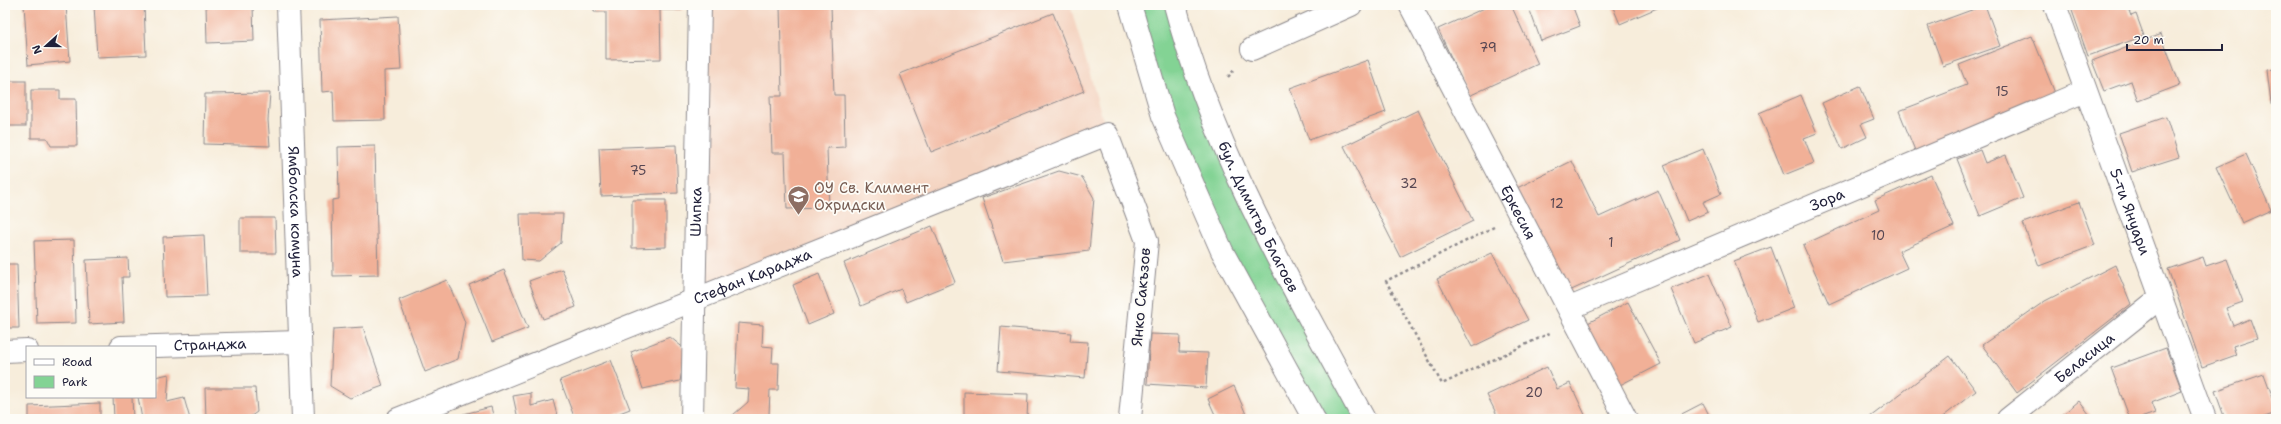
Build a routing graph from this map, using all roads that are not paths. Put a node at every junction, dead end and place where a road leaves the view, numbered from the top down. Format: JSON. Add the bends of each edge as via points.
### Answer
{"nodes":[{"id":1,"x":288,"y":5,"type":"edge"},
{"id":2,"x":700,"y":5,"type":"edge"},
{"id":3,"x":1130,"y":5,"type":"edge"},
{"id":4,"x":1175,"y":5,"type":"edge"},
{"id":5,"x":1351,"y":5,"type":"edge"},
{"id":6,"x":1410,"y":5,"type":"edge"},
{"id":7,"x":2055,"y":5,"type":"edge"},
{"id":8,"x":1252,"y":49,"type":"road end"},
{"id":9,"x":2085,"y":91,"type":"junction"},
{"id":10,"x":1107,"y":134,"type":"joint"},
{"id":11,"x":2161,"y":298,"type":"junction"},
{"id":12,"x":694,"y":300,"type":"junction"},
{"id":13,"x":1572,"y":315,"type":"junction"},
{"id":14,"x":299,"y":342,"type":"junction"},
{"id":15,"x":156,"y":346,"type":"edge"},
{"id":16,"x":5,"y":350,"type":"edge"},
{"id":17,"x":26,"y":350,"type":"edge"},
{"id":18,"x":303,"y":419,"type":"edge"},
{"id":19,"x":398,"y":419,"type":"edge"},
{"id":20,"x":692,"y":419,"type":"edge"},
{"id":21,"x":1130,"y":419,"type":"edge"},
{"id":22,"x":1314,"y":419,"type":"edge"},
{"id":23,"x":1364,"y":419,"type":"edge"},
{"id":24,"x":1626,"y":419,"type":"edge"},
{"id":25,"x":2008,"y":419,"type":"edge"},
{"id":26,"x":2205,"y":419,"type":"edge"}],
"edges":[{"from":1,"to":14,"type":"street","name":"Ямболска комуна"},
{"from":2,"to":12,"type":"street","name":"Шипка"},
{"from":3,"to":22,"type":"street","via":[[1163,116],[1222,251]]},
{"from":4,"to":23,"type":"street","name":"бул. Димитър Благоев","via":[[1206,103],[1264,233]]},
{"from":5,"to":8,"type":"street"},
{"from":6,"to":13,"type":"street","name":"Еркесия"},
{"from":7,"to":9,"type":"street","name":"5-ти Януари"},
{"from":9,"to":11,"type":"street","name":"5-ти Януари"},
{"from":9,"to":13,"type":"street","name":"Зора"},
{"from":10,"to":12,"type":"street","name":"Стефан Караджа"},
{"from":10,"to":21,"type":"street","name":"Янко Сакъзов","via":[[1147,241]]},
{"from":11,"to":25,"type":"street","name":"Беласица"},
{"from":11,"to":26,"type":"street","name":"5-ти Януари"},
{"from":12,"to":19,"type":"street","name":"Стефан Караджа"},
{"from":12,"to":20,"type":"street","name":"Шипка"},
{"from":13,"to":24,"type":"street","name":"Еркесия"},
{"from":14,"to":15,"type":"street","name":"Странджа"},
{"from":14,"to":18,"type":"street","name":"Ямболска комуна"},
{"from":16,"to":17,"type":"street"}]}
